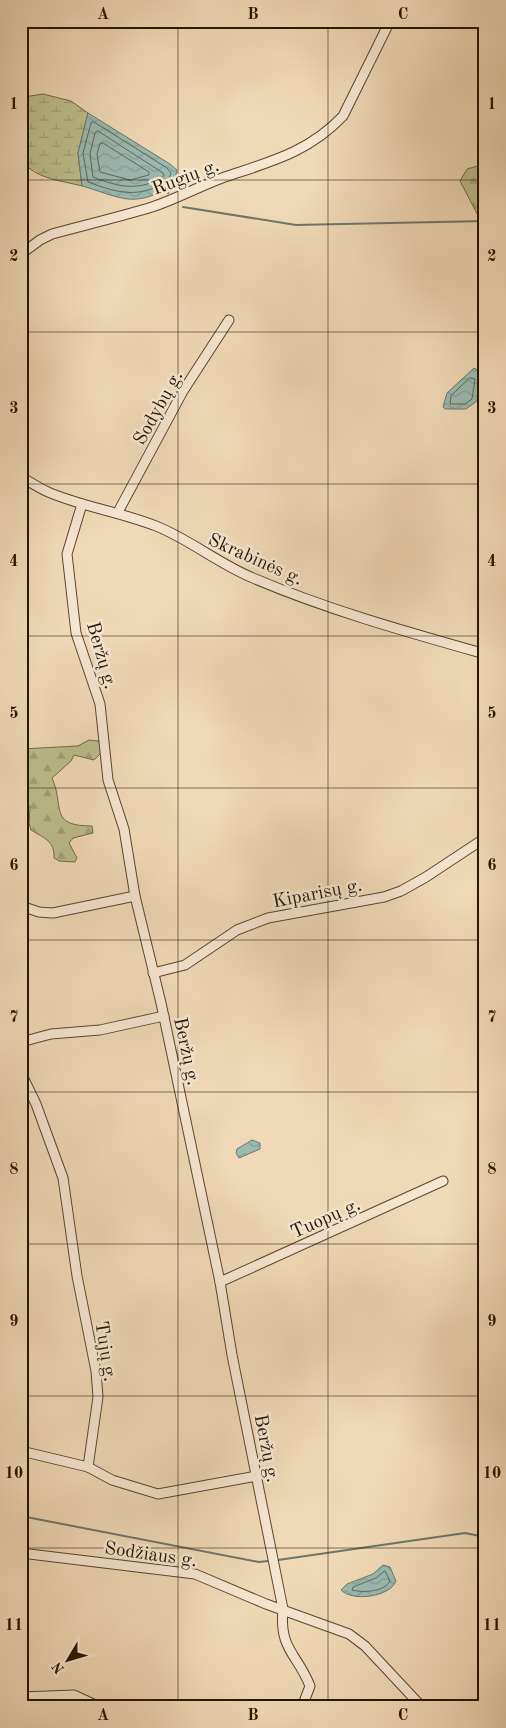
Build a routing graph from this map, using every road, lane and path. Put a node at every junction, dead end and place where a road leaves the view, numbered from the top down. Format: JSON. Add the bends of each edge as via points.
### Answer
{"nodes":[{"id":1,"x":390,"y":21,"type":"edge"},
{"id":2,"x":21,"y":254,"type":"edge"},
{"id":3,"x":229,"y":320,"type":"dead end"},
{"id":4,"x":21,"y":477,"type":"edge"},
{"id":5,"x":82,"y":504,"type":"junction"},
{"id":6,"x":118,"y":512,"type":"junction"},
{"id":7,"x":485,"y":654,"type":"edge"},
{"id":8,"x":485,"y":838,"type":"edge"},
{"id":9,"x":135,"y":896,"type":"junction"},
{"id":10,"x":21,"y":906,"type":"edge"},
{"id":11,"x":153,"y":974,"type":"junction"},
{"id":12,"x":164,"y":1016,"type":"junction"},
{"id":13,"x":21,"y":1042,"type":"edge"},
{"id":14,"x":21,"y":1073,"type":"edge"},
{"id":15,"x":443,"y":1181,"type":"dead end"},
{"id":16,"x":220,"y":1282,"type":"junction"},
{"id":17,"x":21,"y":1451,"type":"edge"},
{"id":18,"x":88,"y":1467,"type":"junction"},
{"id":19,"x":256,"y":1476,"type":"junction"},
{"id":20,"x":21,"y":1553,"type":"edge"},
{"id":21,"x":283,"y":1609,"type":"junction"},
{"id":22,"x":21,"y":1697,"type":"edge"},
{"id":23,"x":100,"y":1707,"type":"edge"},
{"id":24,"x":302,"y":1707,"type":"edge"},
{"id":25,"x":422,"y":1707,"type":"edge"}],
"edges":[{"from":1,"to":2,"type":"street","name":"Rugių g.","via":[[349,107],[333,126],[316,139],[273,162],[152,206],[52,234]]},
{"from":3,"to":6,"type":"street","name":"Sodybų g.","via":[[183,391]]},
{"from":4,"to":5,"type":"street","name":"Skrabinės g.","via":[[47,492]]},
{"from":5,"to":6,"type":"street","name":"Skrabinės g."},
{"from":5,"to":9,"type":"street","name":"Beržų g.","via":[[67,554],[76,633],[100,704],[108,780],[124,829]]},
{"from":6,"to":7,"type":"street","name":"Skrabinės g.","via":[[158,527],[225,566],[262,582],[402,630]]},
{"from":8,"to":11,"type":"street","name":"Kiparisų g.","via":[[401,891],[268,918],[237,930],[185,965]]},
{"from":9,"to":10,"type":"street","via":[[53,913]]},
{"from":9,"to":11,"type":"street","name":"Beržų g."},
{"from":11,"to":12,"type":"street","name":"Beržų g."},
{"from":12,"to":13,"type":"street","via":[[100,1030],[51,1034]]},
{"from":12,"to":16,"type":"street","name":"Beržų g."},
{"from":14,"to":18,"type":"street","name":"Tujų g.","via":[[63,1178],[77,1276],[96,1371],[98,1397]]},
{"from":15,"to":16,"type":"street","name":"Tuopų g."},
{"from":16,"to":19,"type":"street","name":"Beržų g."},
{"from":17,"to":18,"type":"street"},
{"from":18,"to":19,"type":"street","via":[[112,1480],[158,1494]]},
{"from":19,"to":21,"type":"street","name":"Beržų g."},
{"from":20,"to":21,"type":"street","name":"Sodžiaus g.","via":[[195,1574]]},
{"from":21,"to":24,"type":"street","via":[[281,1627],[285,1643],[310,1686]]},
{"from":21,"to":25,"type":"street","name":"Sodžiaus g.","via":[[350,1634]]},
{"from":22,"to":23,"type":"street","via":[[74,1696]]}]}
